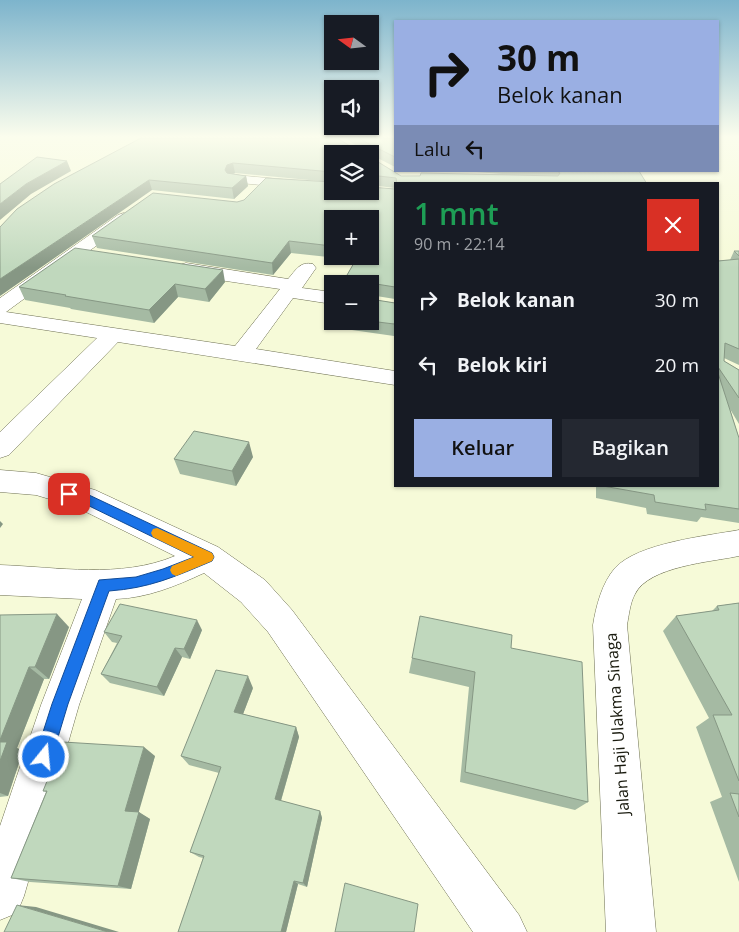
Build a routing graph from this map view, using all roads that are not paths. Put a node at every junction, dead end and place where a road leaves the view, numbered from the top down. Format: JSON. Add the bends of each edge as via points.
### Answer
{"nodes":[{"id":1,"x":242,"y":181,"type":"edge"},
{"id":2,"x":324,"y":188,"type":"edge"},
{"id":3,"x":138,"y":208,"type":"edge"},
{"id":4,"x":76,"y":252,"type":"junction"},
{"id":5,"x":104,"y":256,"type":"edge"},
{"id":6,"x":170,"y":266,"type":"edge"},
{"id":7,"x":307,"y":268,"type":"dead end"},
{"id":8,"x":292,"y":289,"type":"junction"},
{"id":9,"x":324,"y":296,"type":"edge"},
{"id":10,"x":0,"y":307,"type":"edge"},
{"id":11,"x":0,"y":317,"type":"edge"},
{"id":12,"x":114,"y":334,"type":"junction"},
{"id":13,"x":242,"y":353,"type":"junction"},
{"id":14,"x":394,"y":378,"type":"edge"},
{"id":15,"x":0,"y":448,"type":"edge"},
{"id":16,"x":0,"y":481,"type":"edge"},
{"id":17,"x":739,"y":543,"type":"edge"},
{"id":18,"x":207,"y":557,"type":"junction"},
{"id":19,"x":0,"y":580,"type":"edge"},
{"id":20,"x":104,"y":585,"type":"junction"},
{"id":21,"x":0,"y":896,"type":"edge"},
{"id":22,"x":502,"y":932,"type":"edge"},
{"id":23,"x":631,"y":932,"type":"edge"}],
"edges":[{"from":1,"to":2,"type":"street","via":[[258,187]]},
{"from":3,"to":4,"type":"street"},
{"from":4,"to":5,"type":"street"},
{"from":4,"to":10,"type":"street"},
{"from":6,"to":8,"type":"street"},
{"from":7,"to":8,"type":"street"},
{"from":8,"to":9,"type":"street"},
{"from":8,"to":13,"type":"street"},
{"from":11,"to":12,"type":"street"},
{"from":12,"to":13,"type":"street"},
{"from":12,"to":15,"type":"street"},
{"from":13,"to":14,"type":"street"},
{"from":16,"to":18,"type":"street","via":[[36,484],[85,498]]},
{"from":17,"to":23,"type":"street","name":"Jalan Haji Ulakma Sinaga","via":[[649,562],[628,577],[616,596],[610,625]]},
{"from":18,"to":20,"type":"street","via":[[136,583]]},
{"from":18,"to":22,"type":"street","via":[[253,591],[280,622]]},
{"from":19,"to":20,"type":"street"},
{"from":20,"to":21,"type":"street","via":[[60,704]]}]}
